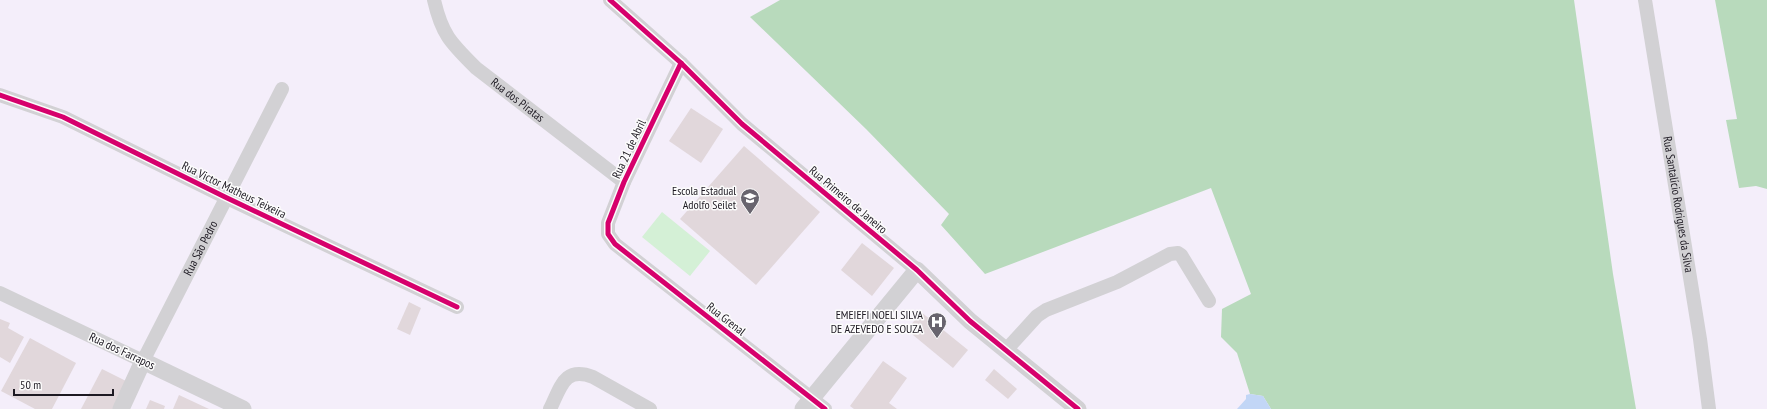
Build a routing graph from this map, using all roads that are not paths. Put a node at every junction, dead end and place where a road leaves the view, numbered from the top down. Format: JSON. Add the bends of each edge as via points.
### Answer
{"nodes":[{"id":1,"x":434,"y":0,"type":"edge"},
{"id":2,"x":610,"y":0,"type":"edge"},
{"id":3,"x":1645,"y":0,"type":"edge"},
{"id":4,"x":681,"y":63,"type":"junction"},
{"id":5,"x":282,"y":89,"type":"dead end"},
{"id":6,"x":0,"y":95,"type":"edge"},
{"id":7,"x":624,"y":182,"type":"junction"},
{"id":8,"x":225,"y":197,"type":"junction"},
{"id":9,"x":615,"y":244,"type":"joint"},
{"id":10,"x":917,"y":270,"type":"junction"},
{"id":11,"x":0,"y":293,"type":"edge"},
{"id":12,"x":1210,"y":301,"type":"dead end"},
{"id":13,"x":457,"y":307,"type":"dead end"},
{"id":14,"x":1006,"y":350,"type":"junction"},
{"id":15,"x":143,"y":361,"type":"junction"},
{"id":16,"x":813,"y":406,"type":"edge"},
{"id":17,"x":120,"y":409,"type":"edge"},
{"id":18,"x":243,"y":409,"type":"edge"},
{"id":19,"x":550,"y":409,"type":"edge"},
{"id":20,"x":650,"y":409,"type":"edge"},
{"id":21,"x":1078,"y":409,"type":"edge"},
{"id":22,"x":1709,"y":409,"type":"edge"}],
"edges":[{"from":1,"to":7,"type":"street","name":"Rua dos Piratas","via":[[439,21],[446,35],[471,63]]},
{"from":2,"to":4,"type":"street","name":"Rua Primeiro de Janeiro"},
{"from":3,"to":22,"type":"street","name":"Rua Santalício Rodrigues da Silva"},
{"from":4,"to":7,"type":"street","name":"Rua 21 de Abril"},
{"from":4,"to":10,"type":"street","name":"Rua Primeiro de Janeiro","via":[[742,124]]},
{"from":5,"to":8,"type":"street","name":"Rua São Pedro"},
{"from":6,"to":8,"type":"street","name":"Rua Victor Matheus Teixeira","via":[[63,117]]},
{"from":7,"to":9,"type":"street","name":"Rua 21 de Abril","via":[[607,229]]},
{"from":8,"to":13,"type":"street","name":"Rua Victor Matheus Teixeira"},
{"from":8,"to":15,"type":"street","name":"Rua São Pedro"},
{"from":9,"to":16,"type":"street","name":"Rua Grenal"},
{"from":10,"to":14,"type":"street","name":"Rua Primeiro de Janeiro","via":[[970,321]]},
{"from":10,"to":16,"type":"street"},
{"from":11,"to":15,"type":"street","name":"Rua dos Farrapos"},
{"from":12,"to":14,"type":"street","via":[[1181,255],[1170,254],[1117,282],[1046,310],[1037,316]]},
{"from":14,"to":21,"type":"street","name":"Rua Primeiro de Janeiro"},
{"from":15,"to":17,"type":"street","name":"Rua São Pedro"},
{"from":15,"to":18,"type":"street","name":"Rua dos Farrapos"},
{"from":19,"to":20,"type":"street","via":[[564,380],[576,373],[593,376]]}]}
